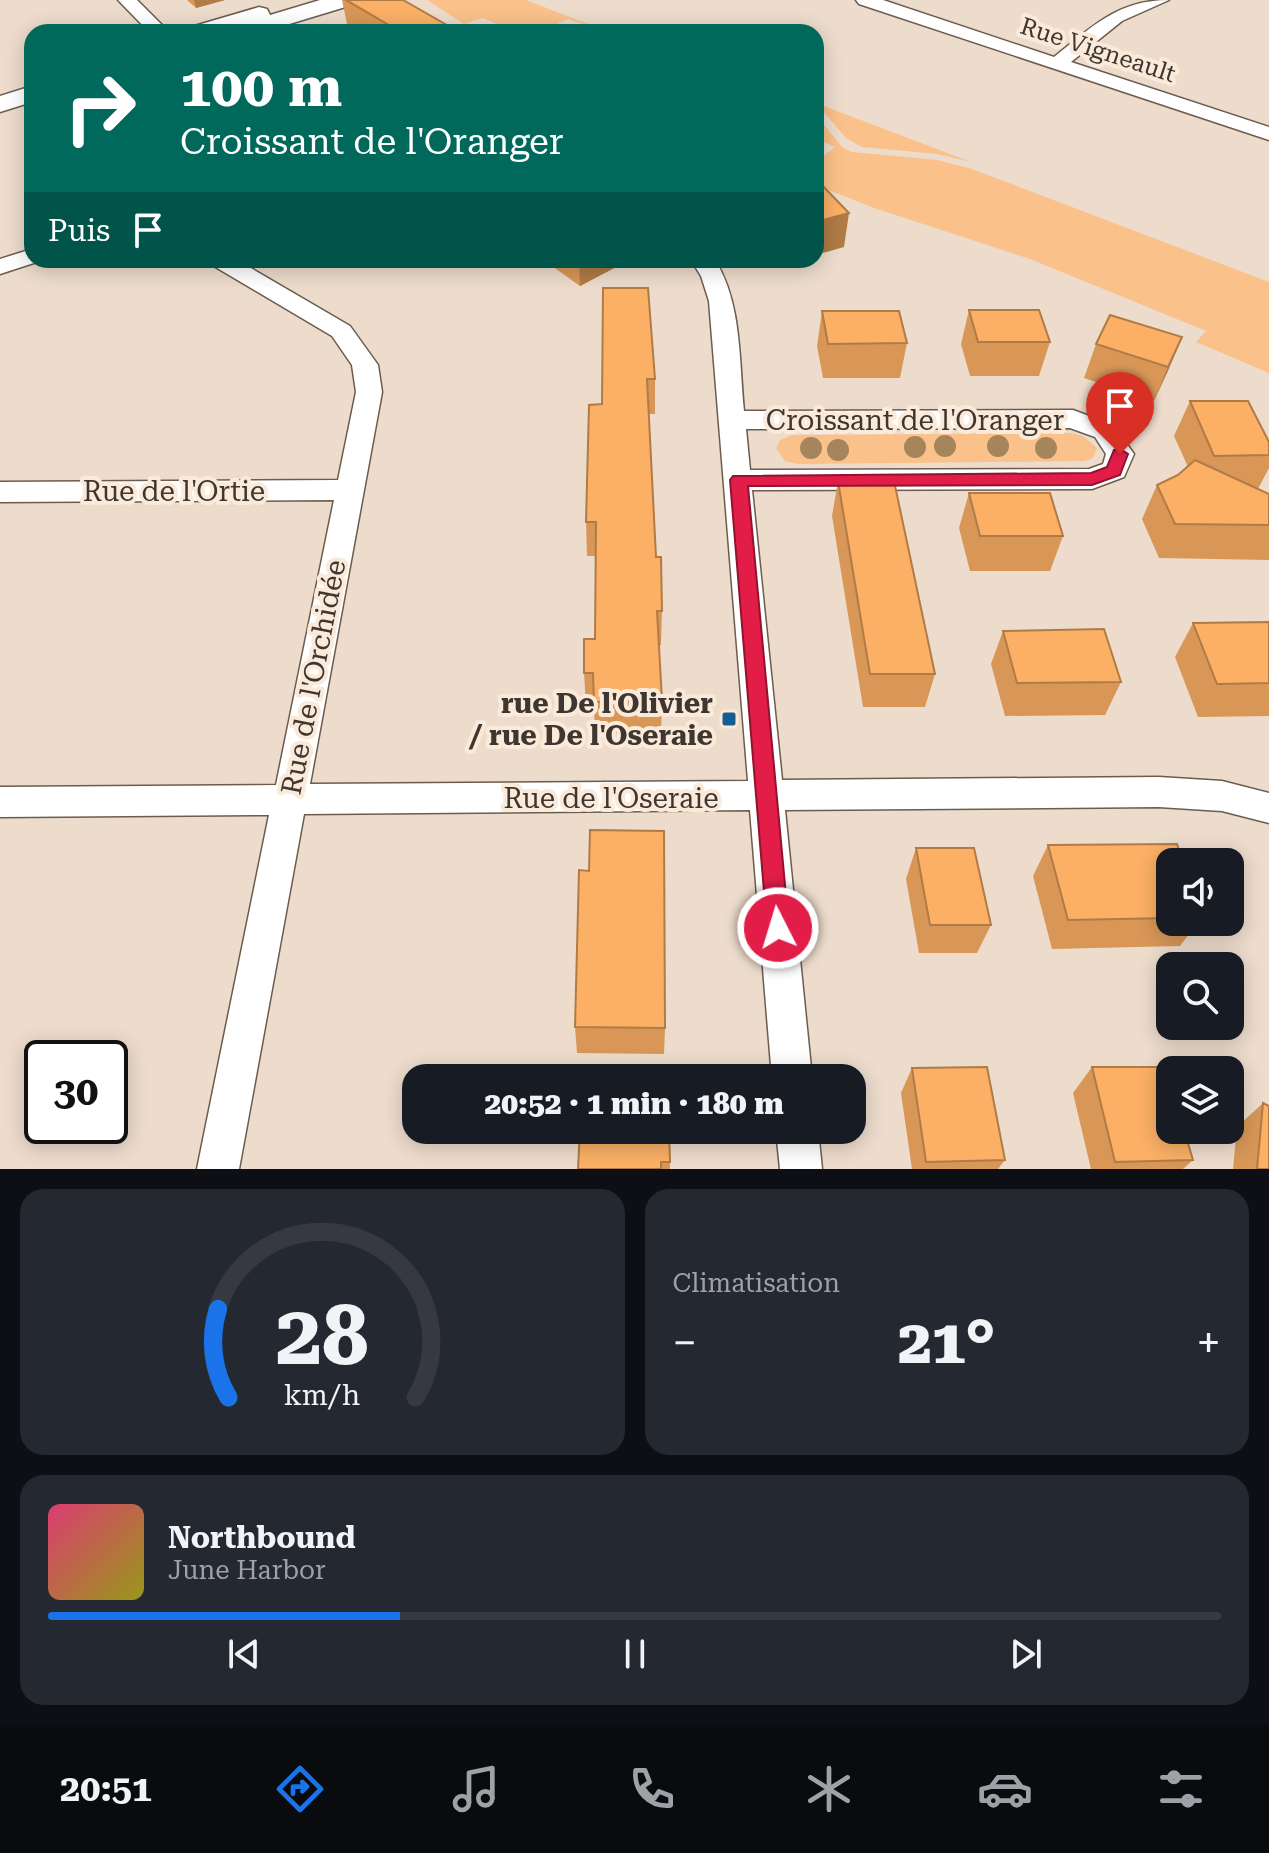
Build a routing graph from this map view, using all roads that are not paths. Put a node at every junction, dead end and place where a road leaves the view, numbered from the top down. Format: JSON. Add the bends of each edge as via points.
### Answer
{"nodes":[{"id":1,"x":127,"y":0,"type":"edge"},
{"id":2,"x":304,"y":0,"type":"edge"},
{"id":3,"x":344,"y":0,"type":"edge"},
{"id":4,"x":865,"y":0,"type":"edge"},
{"id":5,"x":1160,"y":0,"type":"edge"},
{"id":6,"x":267,"y":23,"type":"edge"},
{"id":7,"x":152,"y":24,"type":"edge"},
{"id":8,"x":1057,"y":64,"type":"junction"},
{"id":9,"x":24,"y":85,"type":"edge"},
{"id":10,"x":0,"y":92,"type":"edge"},
{"id":11,"x":24,"y":96,"type":"edge"},
{"id":12,"x":0,"y":104,"type":"edge"},
{"id":13,"x":1269,"y":134,"type":"edge"},
{"id":14,"x":24,"y":259,"type":"edge"},
{"id":15,"x":0,"y":267,"type":"edge"},
{"id":16,"x":234,"y":268,"type":"edge"},
{"id":17,"x":708,"y":268,"type":"edge"},
{"id":18,"x":731,"y":420,"type":"junction"},
{"id":19,"x":739,"y":480,"type":"junction"},
{"id":20,"x":349,"y":490,"type":"junction"},
{"id":21,"x":0,"y":492,"type":"edge"},
{"id":22,"x":766,"y":797,"type":"junction"},
{"id":23,"x":290,"y":800,"type":"junction"},
{"id":24,"x":0,"y":802,"type":"edge"},
{"id":25,"x":1269,"y":808,"type":"edge"},
{"id":26,"x":791,"y":1064,"type":"edge"},
{"id":27,"x":798,"y":1144,"type":"edge"},
{"id":28,"x":218,"y":1169,"type":"edge"},
{"id":29,"x":801,"y":1169,"type":"edge"}],
"edges":[{"from":1,"to":7,"type":"street"},
{"from":2,"to":6,"type":"street"},
{"from":3,"to":6,"type":"street"},
{"from":4,"to":8,"type":"street","name":"Rue Vigneault"},
{"from":5,"to":8,"type":"street","via":[[1116,17]]},
{"from":8,"to":13,"type":"street","name":"Rue Vigneault"},
{"from":9,"to":10,"type":"street"},
{"from":11,"to":12,"type":"street"},
{"from":14,"to":15,"type":"street"},
{"from":16,"to":20,"type":"street","name":"Rue de l'Orchidée","via":[[329,322],[359,352],[369,392]]},
{"from":17,"to":18,"type":"street","via":[[721,301]]},
{"from":18,"to":19,"type":"street"},
{"from":18,"to":19,"type":"street","name":"Croissant de l'Oranger","via":[[1073,419],[1104,431],[1120,454],[1114,470],[1092,479]]},
{"from":19,"to":22,"type":"street"},
{"from":20,"to":21,"type":"street","name":"Rue de l'Ortie"},
{"from":20,"to":23,"type":"street","name":"Rue de l'Orchidée"},
{"from":22,"to":23,"type":"street","name":"Rue de l'Oseraie"},
{"from":22,"to":25,"type":"street","name":"Rue de l'Oseraie","via":[[1185,792]]},
{"from":22,"to":26,"type":"street"},
{"from":23,"to":24,"type":"street","name":"Rue de l'Oseraie"},
{"from":23,"to":28,"type":"street","name":"Rue de l'Orchidée"},
{"from":27,"to":29,"type":"street"}]}
